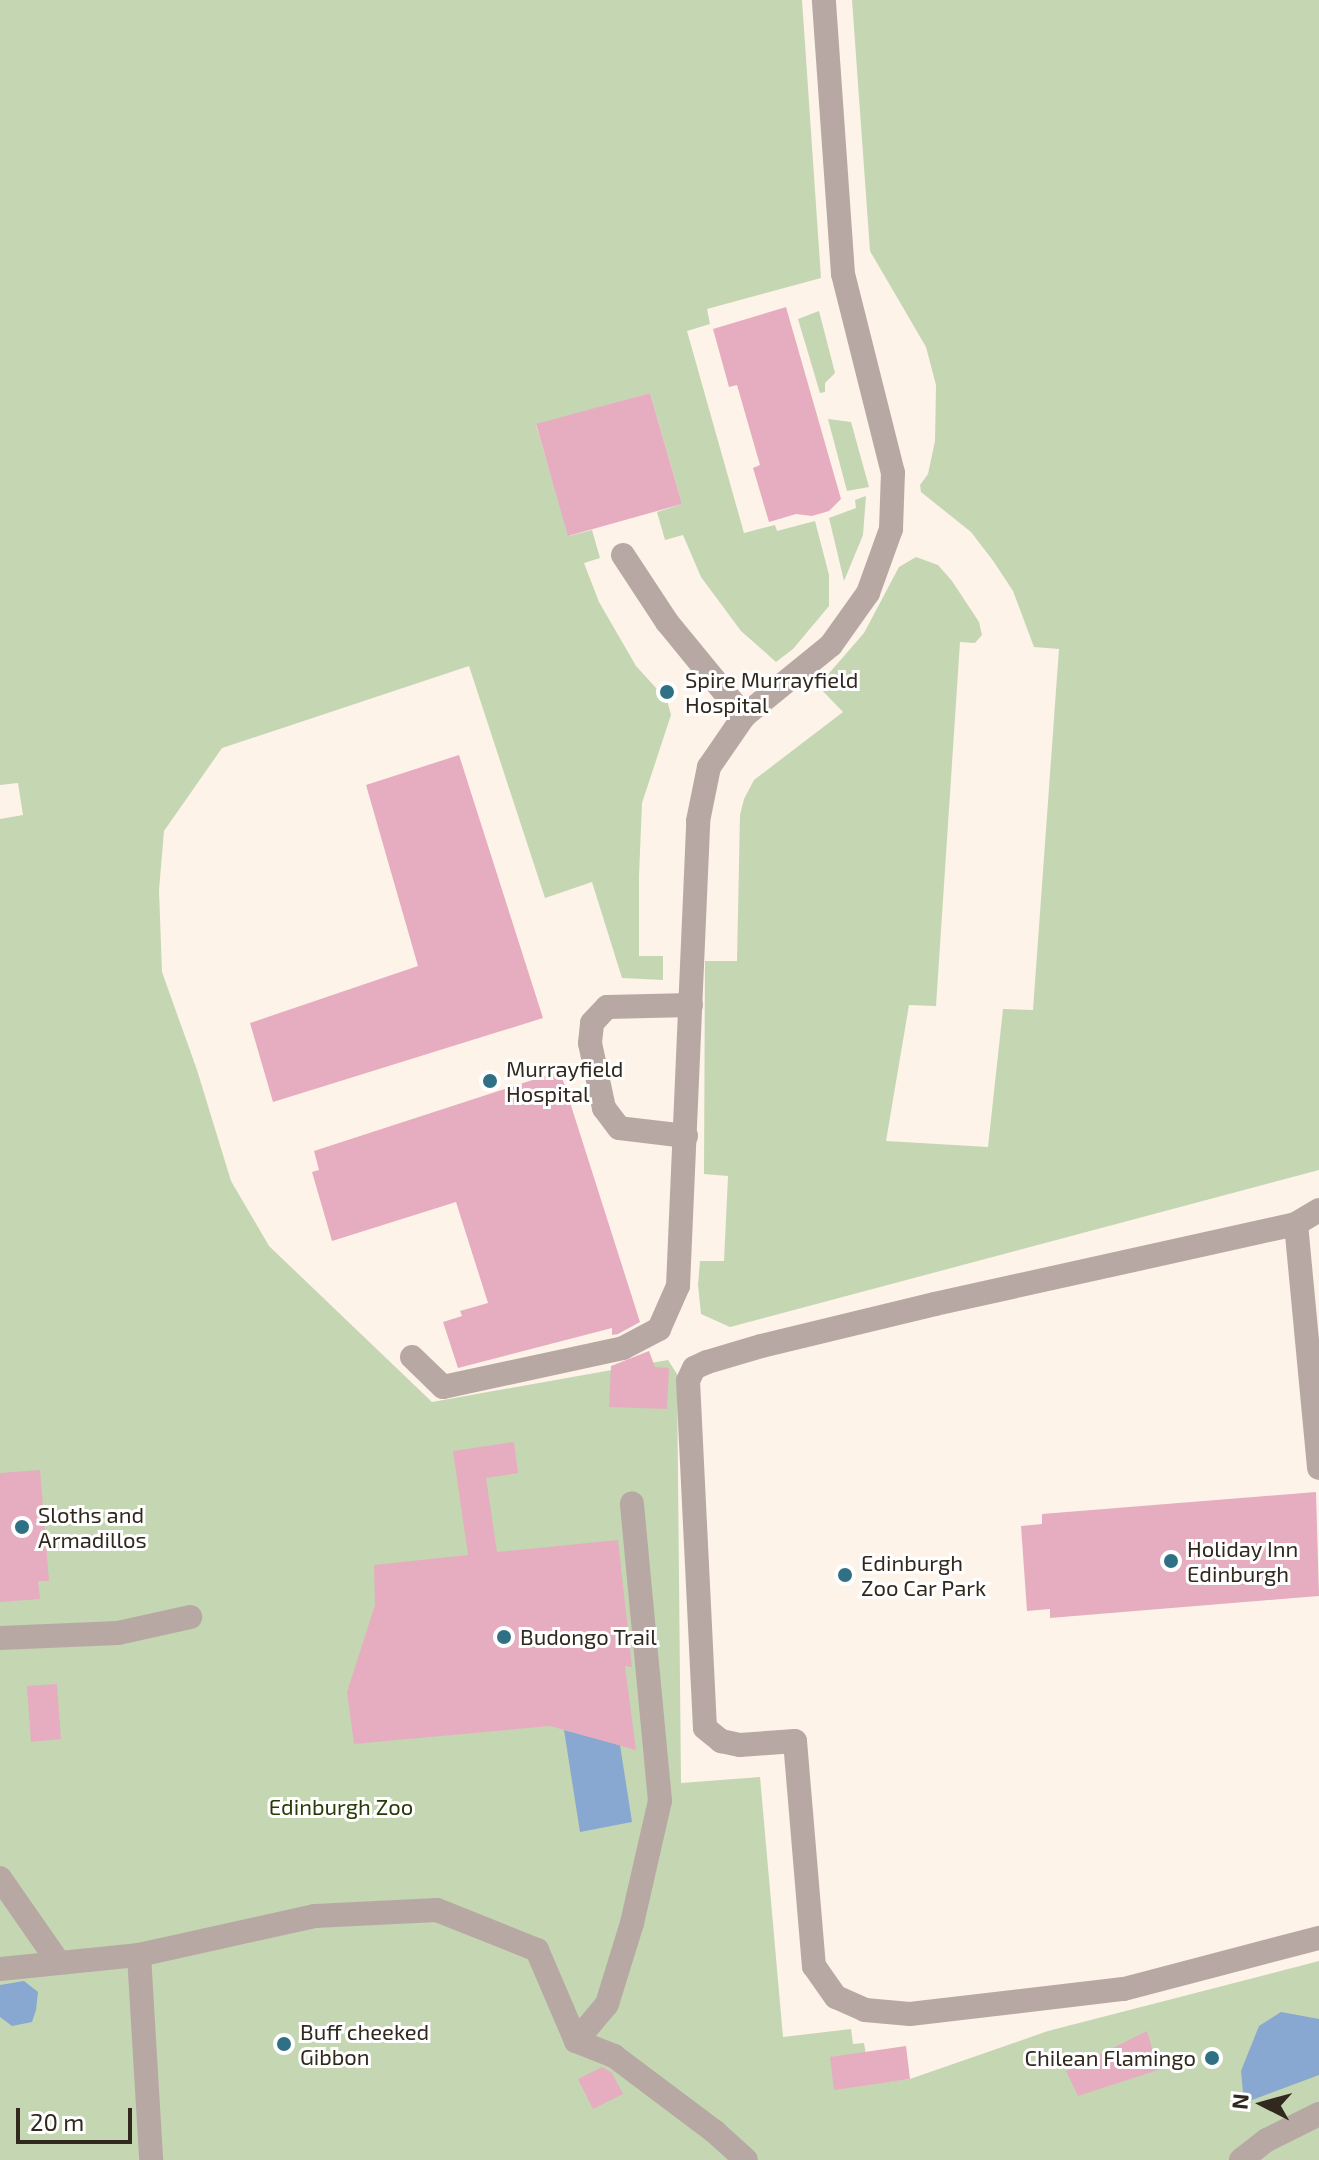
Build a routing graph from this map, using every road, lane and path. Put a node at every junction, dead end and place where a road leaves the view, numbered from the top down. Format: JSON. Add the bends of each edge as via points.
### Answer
{"nodes":[{"id":1,"x":824,"y":0,"type":"edge"},
{"id":2,"x":623,"y":555,"type":"dead end"},
{"id":3,"x":744,"y":716,"type":"junction"},
{"id":4,"x":691,"y":1005,"type":"junction"},
{"id":5,"x":686,"y":1136,"type":"junction"},
{"id":6,"x":1319,"y":1210,"type":"edge"},
{"id":7,"x":1296,"y":1224,"type":"junction"},
{"id":8,"x":412,"y":1357,"type":"dead end"},
{"id":9,"x":1319,"y":1468,"type":"edge"},
{"id":10,"x":632,"y":1503,"type":"dead end"},
{"id":11,"x":190,"y":1617,"type":"dead end"},
{"id":12,"x":0,"y":1638,"type":"edge"},
{"id":13,"x":0,"y":1878,"type":"edge"},
{"id":14,"x":1319,"y":1938,"type":"edge"},
{"id":15,"x":139,"y":1955,"type":"junction"},
{"id":16,"x":59,"y":1963,"type":"junction"},
{"id":17,"x":0,"y":1969,"type":"edge"},
{"id":18,"x":576,"y":2041,"type":"junction"},
{"id":19,"x":1319,"y":2114,"type":"edge"},
{"id":20,"x":151,"y":2160,"type":"edge"},
{"id":21,"x":746,"y":2160,"type":"edge"},
{"id":22,"x":1241,"y":2160,"type":"edge"}],
"edges":[{"from":1,"to":3,"type":"lane","via":[[843,274],[893,473],[891,529],[868,593],[831,645]]},
{"from":2,"to":3,"type":"lane","via":[[667,622]]},
{"from":3,"to":4,"type":"lane","via":[[709,767],[698,821]]},
{"from":4,"to":5,"type":"lane"},
{"from":4,"to":5,"type":"lane","via":[[607,1007],[592,1023],[590,1043],[604,1108],[619,1128]]},
{"from":5,"to":8,"type":"lane","via":[[678,1286],[659,1329],[623,1348],[443,1387]]},
{"from":6,"to":7,"type":"lane"},
{"from":7,"to":9,"type":"lane"},
{"from":7,"to":14,"type":"lane","via":[[761,1346],[694,1368],[688,1381],[705,1728],[721,1741],[740,1745],[795,1741],[814,1966],[836,1997],[865,2010],[910,2014],[1124,1989]]},
{"from":10,"to":18,"type":"lane","via":[[660,1801],[607,2004]]},
{"from":11,"to":12,"type":"lane","via":[[118,1633]]},
{"from":13,"to":16,"type":"lane"},
{"from":15,"to":16,"type":"lane"},
{"from":15,"to":18,"type":"lane","via":[[315,1916],[437,1910],[537,1950]]},
{"from":15,"to":20,"type":"lane"},
{"from":16,"to":17,"type":"lane"},
{"from":18,"to":21,"type":"lane","via":[[614,2056]]},
{"from":19,"to":22,"type":"lane","via":[[1267,2140]]}]}
